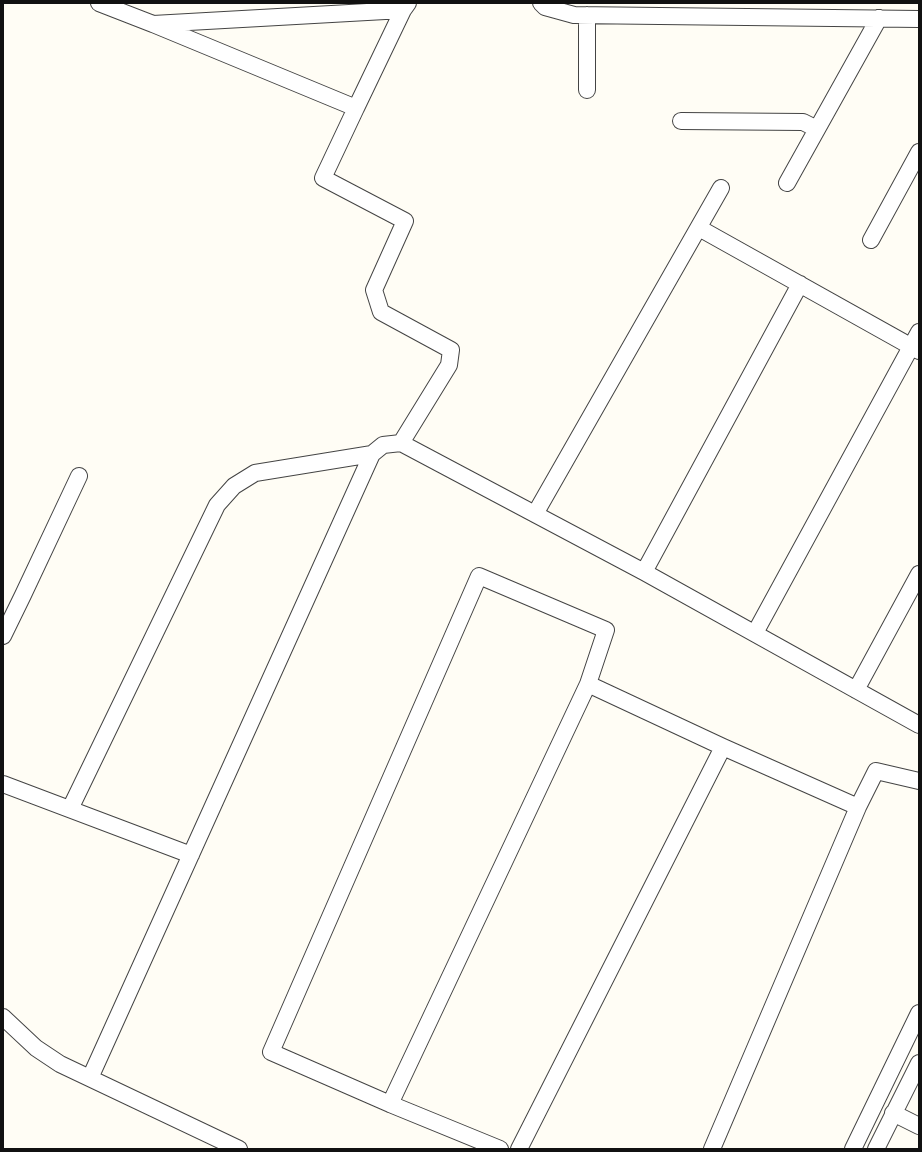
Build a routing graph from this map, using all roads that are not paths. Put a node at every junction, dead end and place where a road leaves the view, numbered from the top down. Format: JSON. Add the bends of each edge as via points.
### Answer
{"nodes":[{"id":1,"x":99,"y":3,"type":"edge"},
{"id":2,"x":541,"y":3,"type":"edge"},
{"id":3,"x":406,"y":7,"type":"edge"},
{"id":4,"x":587,"y":15,"type":"junction"},
{"id":5,"x":879,"y":18,"type":"junction"},
{"id":6,"x":919,"y":19,"type":"edge"},
{"id":7,"x":153,"y":24,"type":"junction"},
{"id":8,"x":587,"y":90,"type":"dead end"},
{"id":9,"x":356,"y":108,"type":"junction"},
{"id":10,"x":681,"y":121,"type":"dead end"},
{"id":11,"x":817,"y":129,"type":"junction"},
{"id":12,"x":919,"y":152,"type":"edge"},
{"id":13,"x":787,"y":183,"type":"dead end"},
{"id":14,"x":721,"y":188,"type":"dead end"},
{"id":15,"x":699,"y":228,"type":"junction"},
{"id":16,"x":871,"y":240,"type":"dead end"},
{"id":17,"x":800,"y":284,"type":"junction"},
{"id":18,"x":919,"y":332,"type":"edge"},
{"id":19,"x":915,"y":349,"type":"edge"},
{"id":20,"x":401,"y":443,"type":"junction"},
{"id":21,"x":372,"y":454,"type":"junction"},
{"id":22,"x":79,"y":476,"type":"dead end"},
{"id":23,"x":535,"y":514,"type":"junction"},
{"id":24,"x":644,"y":572,"type":"junction"},
{"id":25,"x":919,"y":574,"type":"edge"},
{"id":26,"x":755,"y":633,"type":"junction"},
{"id":27,"x":3,"y":636,"type":"edge"},
{"id":28,"x":588,"y":684,"type":"junction"},
{"id":29,"x":856,"y":690,"type":"junction"},
{"id":30,"x":919,"y":725,"type":"edge"},
{"id":31,"x":723,"y":747,"type":"junction"},
{"id":32,"x":919,"y":781,"type":"edge"},
{"id":33,"x":3,"y":784,"type":"edge"},
{"id":34,"x":858,"y":807,"type":"junction"},
{"id":35,"x":70,"y":809,"type":"junction"},
{"id":36,"x":191,"y":855,"type":"junction"},
{"id":37,"x":919,"y":1013,"type":"edge"},
{"id":38,"x":3,"y":1017,"type":"edge"},
{"id":39,"x":919,"y":1062,"type":"edge"},
{"id":40,"x":90,"y":1078,"type":"junction"},
{"id":41,"x":390,"y":1104,"type":"junction"},
{"id":42,"x":894,"y":1113,"type":"junction"},
{"id":43,"x":919,"y":1126,"type":"edge"},
{"id":44,"x":239,"y":1149,"type":"edge"},
{"id":45,"x":500,"y":1149,"type":"edge"},
{"id":46,"x":519,"y":1149,"type":"edge"},
{"id":47,"x":712,"y":1149,"type":"edge"},
{"id":48,"x":853,"y":1149,"type":"edge"},
{"id":49,"x":876,"y":1149,"type":"edge"}],
"edges":[{"from":1,"to":7,"type":"street"},
{"from":2,"to":4,"type":"street","via":[[545,7],[574,15]]},
{"from":3,"to":7,"type":"street"},
{"from":3,"to":9,"type":"street"},
{"from":4,"to":5,"type":"street"},
{"from":4,"to":8,"type":"street"},
{"from":5,"to":6,"type":"street"},
{"from":5,"to":11,"type":"street"},
{"from":7,"to":9,"type":"street"},
{"from":9,"to":20,"type":"street","via":[[323,178],[405,221],[374,290],[381,312],[451,350],[449,365]]},
{"from":10,"to":11,"type":"street","via":[[803,122]]},
{"from":11,"to":13,"type":"street"},
{"from":12,"to":16,"type":"street"},
{"from":14,"to":15,"type":"street"},
{"from":15,"to":17,"type":"street"},
{"from":15,"to":23,"type":"street"},
{"from":17,"to":19,"type":"street"},
{"from":17,"to":24,"type":"street"},
{"from":18,"to":19,"type":"street"},
{"from":19,"to":26,"type":"street"},
{"from":20,"to":21,"type":"street","via":[[383,445]]},
{"from":20,"to":23,"type":"street"},
{"from":21,"to":35,"type":"street","via":[[255,473],[234,486],[217,505]]},
{"from":21,"to":36,"type":"street"},
{"from":22,"to":27,"type":"street"},
{"from":23,"to":24,"type":"street"},
{"from":24,"to":26,"type":"street"},
{"from":25,"to":29,"type":"street"},
{"from":26,"to":29,"type":"street"},
{"from":28,"to":31,"type":"street"},
{"from":28,"to":41,"type":"street"},
{"from":28,"to":41,"type":"street","via":[[606,630],[479,576],[271,1052]]},
{"from":29,"to":30,"type":"street"},
{"from":31,"to":34,"type":"street"},
{"from":31,"to":46,"type":"street"},
{"from":32,"to":34,"type":"street","via":[[876,771]]},
{"from":33,"to":35,"type":"street"},
{"from":34,"to":47,"type":"street"},
{"from":35,"to":36,"type":"street"},
{"from":36,"to":40,"type":"street"},
{"from":37,"to":48,"type":"street"},
{"from":38,"to":40,"type":"street","via":[[36,1048],[60,1064]]},
{"from":39,"to":42,"type":"street"},
{"from":40,"to":44,"type":"street"},
{"from":41,"to":45,"type":"street"},
{"from":42,"to":43,"type":"street"},
{"from":42,"to":49,"type":"street"}]}
